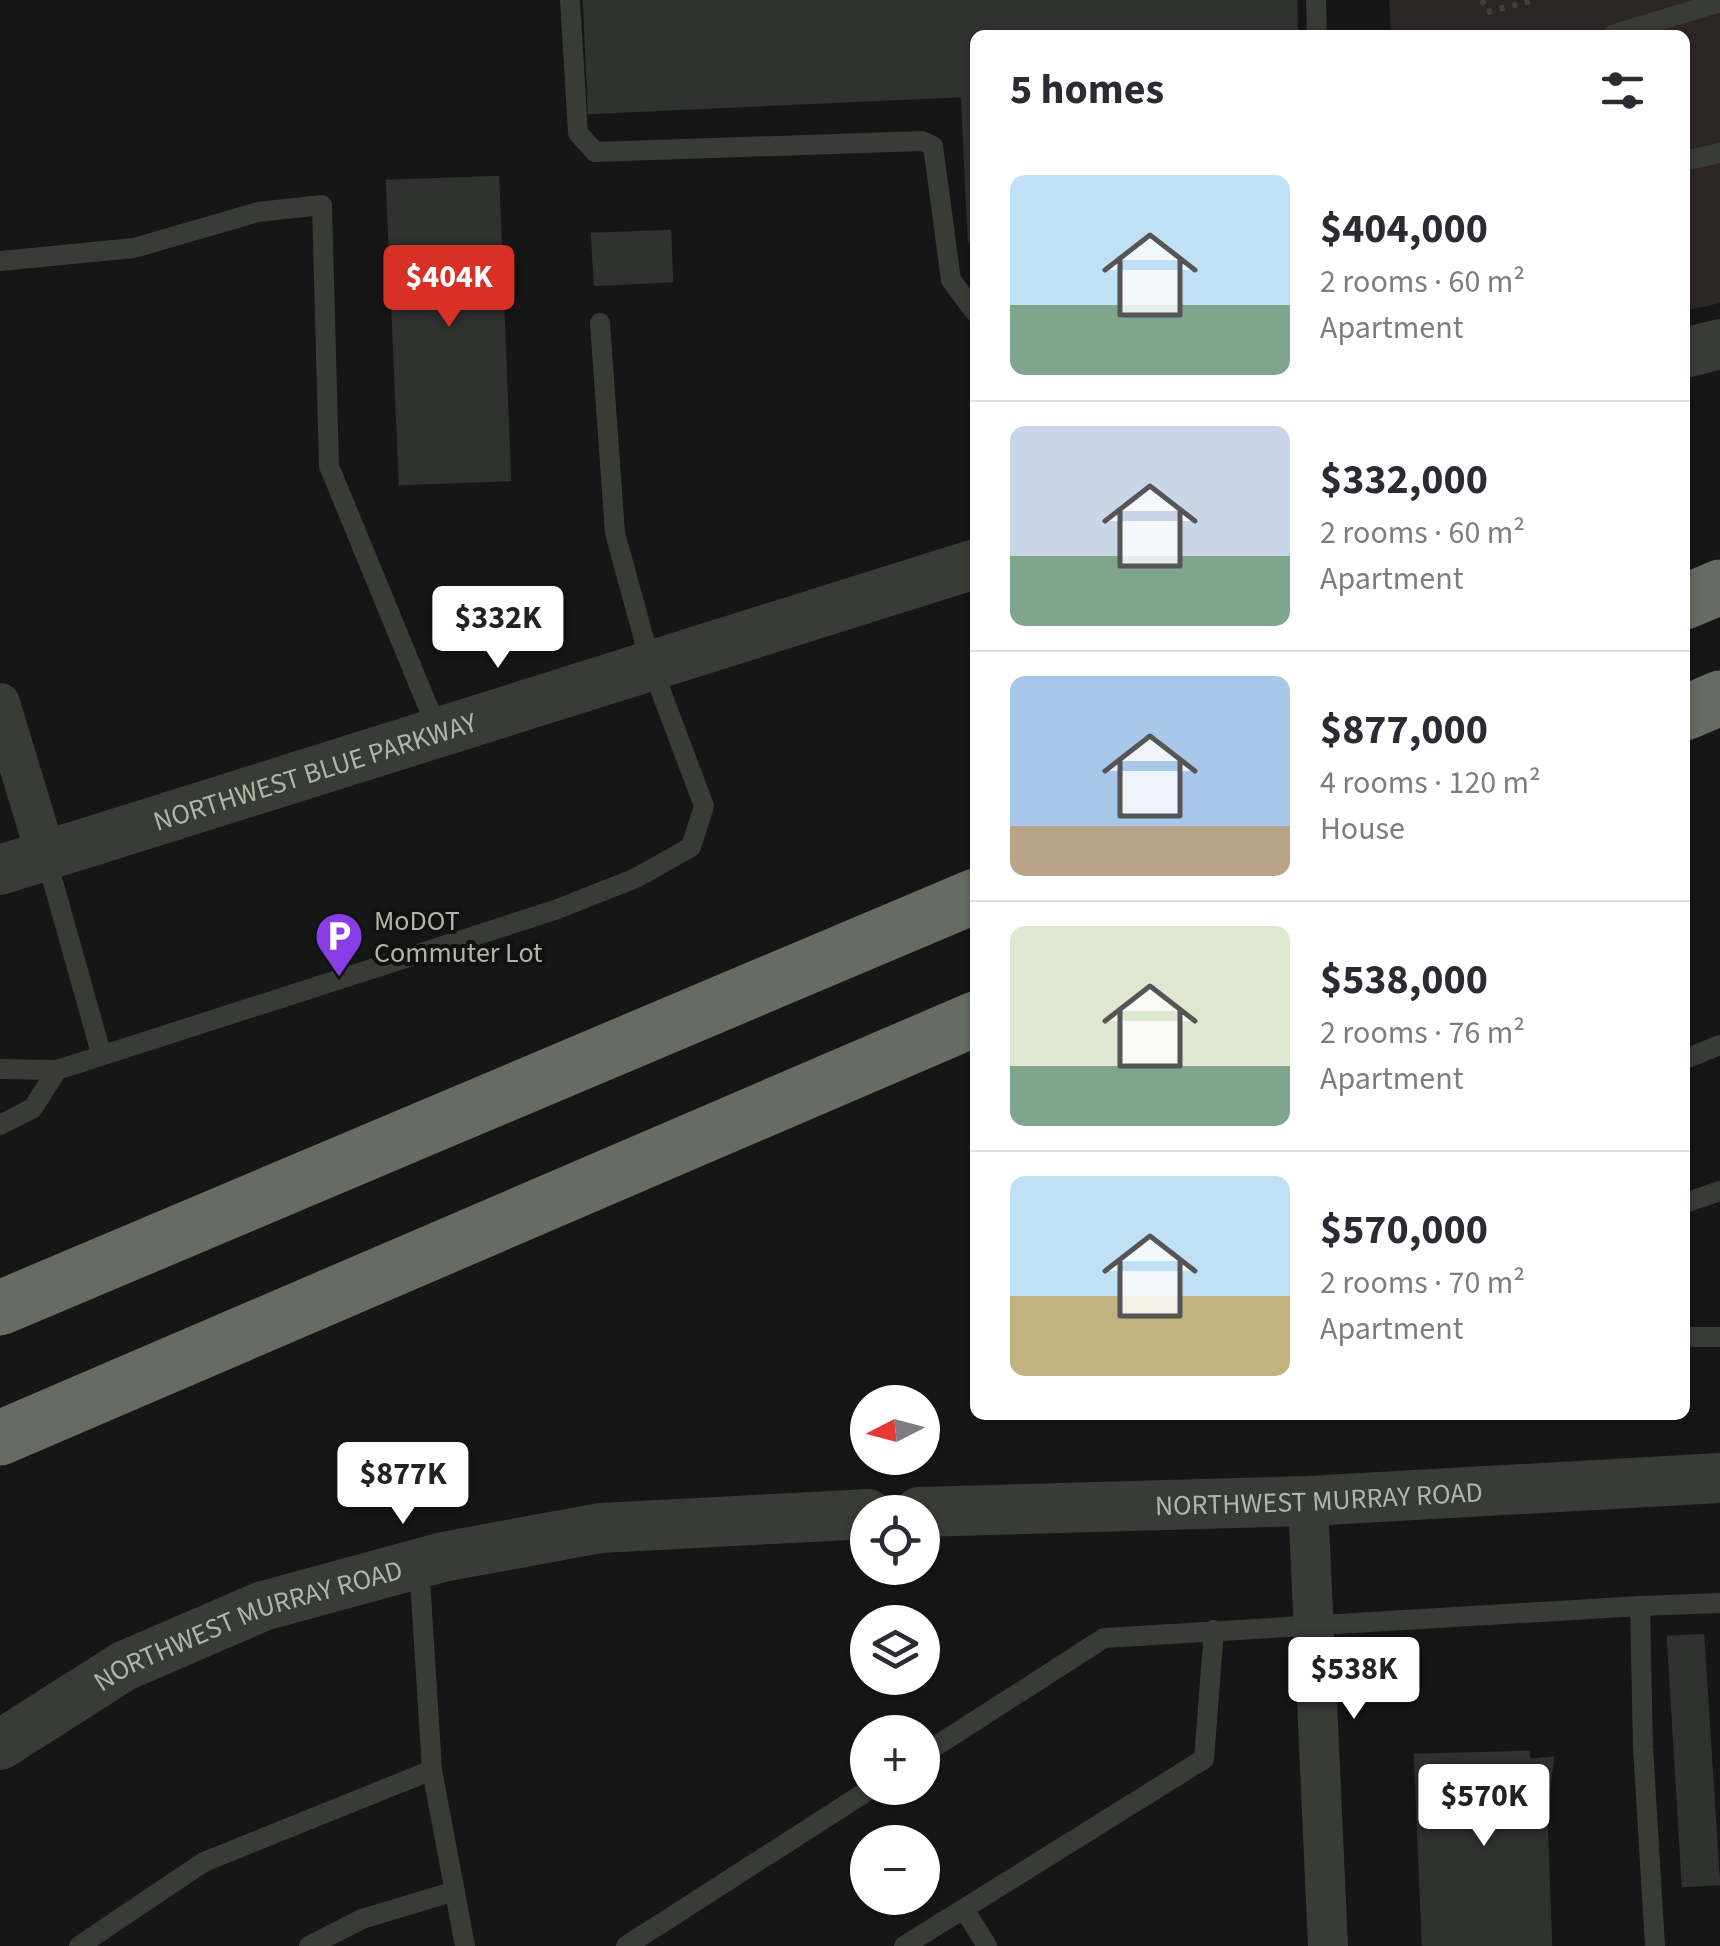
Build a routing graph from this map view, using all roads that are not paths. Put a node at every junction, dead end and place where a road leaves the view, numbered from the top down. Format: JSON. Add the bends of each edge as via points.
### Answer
{"nodes":[{"id":1,"x":570,"y":0,"type":"edge"},
{"id":2,"x":1316,"y":0,"type":"edge"},
{"id":3,"x":1720,"y":2,"type":"edge"},
{"id":4,"x":1317,"y":30,"type":"edge"},
{"id":5,"x":1628,"y":30,"type":"edge"},
{"id":6,"x":1720,"y":152,"type":"edge"},
{"id":7,"x":1690,"y":160,"type":"edge"},
{"id":8,"x":0,"y":261,"type":"edge"},
{"id":9,"x":970,"y":305,"type":"edge"},
{"id":10,"x":600,"y":323,"type":"dead end"},
{"id":11,"x":1720,"y":344,"type":"edge"},
{"id":12,"x":1690,"y":352,"type":"edge"},
{"id":13,"x":970,"y":566,"type":"edge"},
{"id":14,"x":1720,"y":587,"type":"edge"},
{"id":15,"x":1690,"y":600,"type":"edge"},
{"id":16,"x":651,"y":665,"type":"junction"},
{"id":17,"x":1720,"y":698,"type":"edge"},
{"id":18,"x":0,"y":702,"type":"edge"},
{"id":19,"x":1690,"y":711,"type":"edge"},
{"id":20,"x":438,"y":732,"type":"junction"},
{"id":21,"x":23,"y":862,"type":"edge"},
{"id":22,"x":970,"y":898,"type":"edge"},
{"id":23,"x":970,"y":1021,"type":"edge"},
{"id":24,"x":1720,"y":1045,"type":"edge"},
{"id":25,"x":101,"y":1053,"type":"junction"},
{"id":26,"x":1690,"y":1057,"type":"edge"},
{"id":27,"x":0,"y":1069,"type":"edge"},
{"id":28,"x":57,"y":1070,"type":"junction"},
{"id":29,"x":0,"y":1125,"type":"edge"},
{"id":30,"x":1720,"y":1191,"type":"edge"},
{"id":31,"x":1690,"y":1201,"type":"edge"},
{"id":32,"x":0,"y":1308,"type":"edge"},
{"id":33,"x":1720,"y":1336,"type":"edge"},
{"id":34,"x":1690,"y":1338,"type":"edge"},
{"id":35,"x":0,"y":1438,"type":"edge"},
{"id":36,"x":1720,"y":1478,"type":"edge"},
{"id":37,"x":1308,"y":1501,"type":"junction"},
{"id":38,"x":940,"y":1511,"type":"edge"},
{"id":39,"x":850,"y":1515,"type":"edge"},
{"id":40,"x":420,"y":1564,"type":"junction"},
{"id":41,"x":1720,"y":1603,"type":"edge"},
{"id":42,"x":1640,"y":1606,"type":"junction"},
{"id":43,"x":1315,"y":1622,"type":"junction"},
{"id":44,"x":1214,"y":1630,"type":"junction"},
{"id":45,"x":940,"y":1743,"type":"edge"},
{"id":46,"x":0,"y":1745,"type":"edge"},
{"id":47,"x":432,"y":1770,"type":"junction"},
{"id":48,"x":850,"y":1802,"type":"edge"},
{"id":49,"x":455,"y":1892,"type":"junction"},
{"id":50,"x":964,"y":1908,"type":"junction"},
{"id":51,"x":79,"y":1946,"type":"edge"},
{"id":52,"x":310,"y":1946,"type":"edge"},
{"id":53,"x":465,"y":1946,"type":"edge"},
{"id":54,"x":626,"y":1946,"type":"edge"},
{"id":55,"x":904,"y":1946,"type":"edge"},
{"id":56,"x":986,"y":1946,"type":"edge"},
{"id":57,"x":1328,"y":1946,"type":"edge"},
{"id":58,"x":1656,"y":1946,"type":"edge"}],
"edges":[{"from":1,"to":9,"type":"lane","via":[[578,133],[595,152],[933,146],[951,280]]},
{"from":2,"to":4,"type":"lane"},
{"from":3,"to":5,"type":"lane"},
{"from":6,"to":7,"type":"lane"},
{"from":8,"to":20,"type":"lane","via":[[134,248],[258,212],[322,205],[329,466]]},
{"from":10,"to":16,"type":"lane","via":[[615,533]]},
{"from":11,"to":12,"type":"street"},
{"from":13,"to":16,"type":"street","name":"NORTHWEST BLUE PARKWAY"},
{"from":14,"to":15,"type":"highway"},
{"from":16,"to":20,"type":"street","name":"NORTHWEST BLUE PARKWAY"},
{"from":16,"to":25,"type":"lane","via":[[704,806],[690,847],[636,878],[555,910]]},
{"from":17,"to":19,"type":"highway"},
{"from":18,"to":21,"type":"street"},
{"from":20,"to":21,"type":"street","name":"NORTHWEST BLUE PARKWAY"},
{"from":21,"to":25,"type":"lane"},
{"from":22,"to":32,"type":"highway"},
{"from":23,"to":35,"type":"highway"},
{"from":24,"to":26,"type":"lane"},
{"from":25,"to":28,"type":"lane"},
{"from":27,"to":28,"type":"lane"},
{"from":28,"to":29,"type":"lane","via":[[33,1108]]},
{"from":30,"to":31,"type":"lane"},
{"from":33,"to":34,"type":"lane"},
{"from":36,"to":37,"type":"street","name":"NORTHWEST MURRAY ROAD"},
{"from":37,"to":38,"type":"street","name":"NORTHWEST MURRAY ROAD"},
{"from":37,"to":43,"type":"street"},
{"from":39,"to":40,"type":"street","name":"NORTHWEST MURRAY ROAD","via":[[600,1528]]},
{"from":40,"to":46,"type":"street","name":"NORTHWEST MURRAY ROAD","via":[[264,1606],[124,1666]]},
{"from":40,"to":47,"type":"lane"},
{"from":41,"to":42,"type":"lane"},
{"from":42,"to":43,"type":"lane"},
{"from":42,"to":58,"type":"lane"},
{"from":43,"to":44,"type":"lane"},
{"from":43,"to":57,"type":"street"},
{"from":44,"to":45,"type":"lane","via":[[1104,1638]]},
{"from":44,"to":50,"type":"lane","via":[[1204,1759]]},
{"from":47,"to":49,"type":"lane"},
{"from":47,"to":51,"type":"lane","via":[[204,1862]]},
{"from":48,"to":54,"type":"lane"},
{"from":49,"to":52,"type":"lane","via":[[362,1919]]},
{"from":49,"to":53,"type":"lane"},
{"from":50,"to":55,"type":"lane"},
{"from":50,"to":56,"type":"lane"}]}
